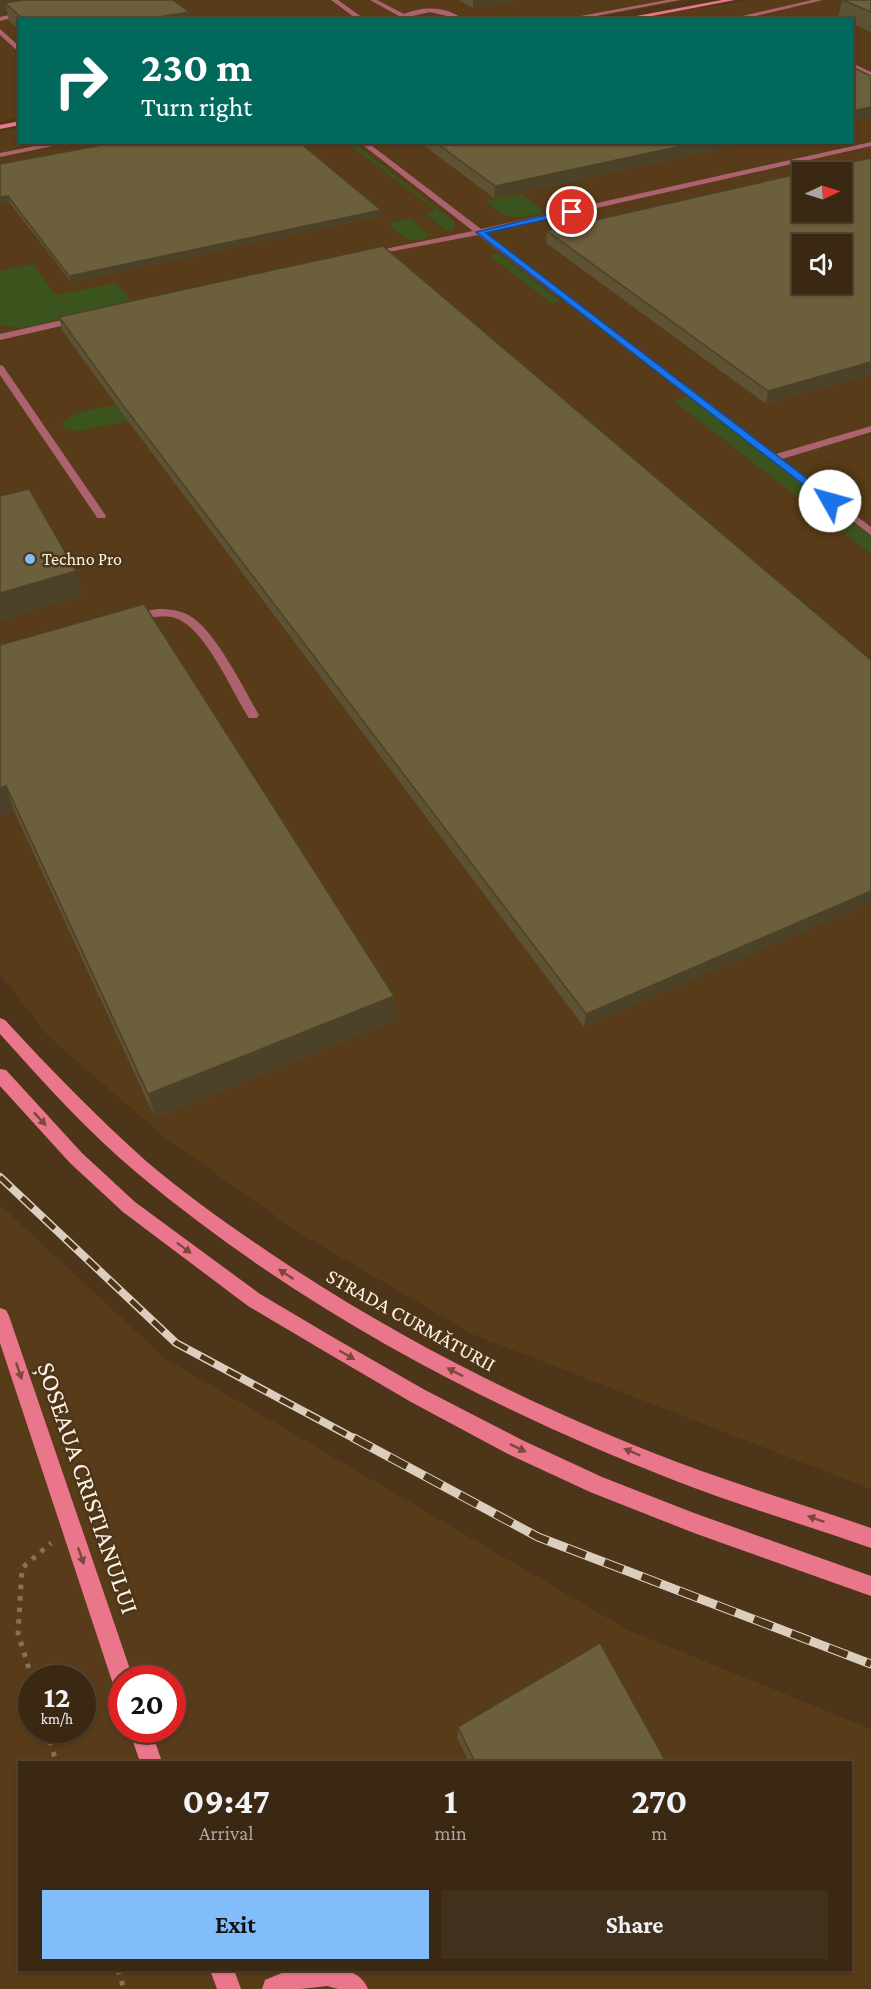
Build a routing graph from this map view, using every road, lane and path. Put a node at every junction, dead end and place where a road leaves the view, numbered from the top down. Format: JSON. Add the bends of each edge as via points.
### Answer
{"nodes":[{"id":1,"x":334,"y":0,"type":"edge"},
{"id":2,"x":373,"y":0,"type":"edge"},
{"id":3,"x":677,"y":0,"type":"edge"},
{"id":4,"x":732,"y":0,"type":"edge"},
{"id":5,"x":820,"y":0,"type":"edge"},
{"id":6,"x":31,"y":13,"type":"edge"},
{"id":7,"x":400,"y":17,"type":"edge"},
{"id":8,"x":360,"y":18,"type":"edge"},
{"id":9,"x":459,"y":18,"type":"edge"},
{"id":10,"x":574,"y":18,"type":"edge"},
{"id":11,"x":629,"y":18,"type":"edge"},
{"id":12,"x":748,"y":18,"type":"edge"},
{"id":13,"x":0,"y":19,"type":"edge"},
{"id":14,"x":0,"y":31,"type":"edge"},
{"id":15,"x":18,"y":49,"type":"edge"},
{"id":16,"x":854,"y":66,"type":"edge"},
{"id":17,"x":871,"y":74,"type":"edge"},
{"id":18,"x":18,"y":123,"type":"edge"},
{"id":19,"x":0,"y":127,"type":"edge"},
{"id":20,"x":58,"y":144,"type":"edge"},
{"id":21,"x":365,"y":144,"type":"edge"},
{"id":22,"x":871,"y":144,"type":"edge"},
{"id":23,"x":0,"y":155,"type":"edge"},
{"id":24,"x":480,"y":232,"type":"junction"},
{"id":25,"x":363,"y":256,"type":"edge"},
{"id":26,"x":94,"y":316,"type":"edge"},
{"id":27,"x":0,"y":337,"type":"edge"},
{"id":28,"x":0,"y":368,"type":"edge"},
{"id":29,"x":871,"y":429,"type":"edge"},
{"id":30,"x":774,"y":458,"type":"junction"},
{"id":31,"x":101,"y":516,"type":"dead end"},
{"id":32,"x":871,"y":532,"type":"edge"},
{"id":33,"x":116,"y":620,"type":"edge"},
{"id":34,"x":253,"y":715,"type":"dead end"},
{"id":35,"x":0,"y":1024,"type":"edge"},
{"id":36,"x":0,"y":1076,"type":"edge"},
{"id":37,"x":0,"y":1316,"type":"edge"},
{"id":38,"x":72,"y":1530,"type":"junction"},
{"id":39,"x":871,"y":1538,"type":"edge"},
{"id":40,"x":871,"y":1586,"type":"edge"},
{"id":41,"x":28,"y":1665,"type":"edge"},
{"id":42,"x":118,"y":1665,"type":"edge"},
{"id":43,"x":51,"y":1743,"type":"edge"},
{"id":44,"x":144,"y":1743,"type":"edge"},
{"id":45,"x":57,"y":1761,"type":"edge"},
{"id":46,"x":151,"y":1761,"type":"edge"},
{"id":47,"x":118,"y":1971,"type":"edge"},
{"id":48,"x":222,"y":1971,"type":"edge"},
{"id":49,"x":124,"y":1989,"type":"edge"},
{"id":50,"x":229,"y":1989,"type":"edge"},
{"id":51,"x":274,"y":1989,"type":"edge"},
{"id":52,"x":356,"y":1989,"type":"edge"}],
"edges":[{"from":1,"to":8,"type":"lane"},
{"from":2,"to":7,"type":"lane"},
{"from":3,"to":10,"type":"lane"},
{"from":4,"to":11,"type":"main road"},
{"from":5,"to":12,"type":"lane"},
{"from":6,"to":13,"type":"lane"},
{"from":7,"to":9,"type":"lane","via":[[440,12]]},
{"from":14,"to":15,"type":"lane"},
{"from":16,"to":17,"type":"lane"},
{"from":18,"to":19,"type":"main road"},
{"from":20,"to":23,"type":"lane"},
{"from":21,"to":24,"type":"lane"},
{"from":22,"to":24,"type":"lane"},
{"from":24,"to":25,"type":"lane"},
{"from":24,"to":30,"type":"lane"},
{"from":26,"to":27,"type":"lane"},
{"from":28,"to":31,"type":"lane"},
{"from":29,"to":30,"type":"lane"},
{"from":30,"to":32,"type":"lane"},
{"from":33,"to":34,"type":"lane","via":[[152,612],[174,613],[188,619]]},
{"from":39,"to":35,"type":"main road","name":"STRADA CURMĂTURII","one_way":true,"via":[[676,1471],[523,1406],[402,1345],[287,1275],[195,1210],[98,1127]]},
{"from":36,"to":40,"type":"main road","one_way":true,"via":[[76,1158],[129,1207],[254,1300],[330,1345],[515,1447],[597,1485]]},
{"from":37,"to":38,"type":"main road","name":"ȘOSEAUA CRISTIANULUI","one_way":true},
{"from":38,"to":41,"type":"path","via":[[22,1568],[18,1634]]},
{"from":38,"to":42,"type":"main road","name":"ȘOSEAUA CRISTIANULUI","one_way":true},
{"from":43,"to":45,"type":"path"},
{"from":44,"to":46,"type":"main road"},
{"from":47,"to":49,"type":"path"},
{"from":48,"to":50,"type":"main road"},
{"from":51,"to":52,"type":"main road","via":[[319,1972],[348,1980]]}]}
